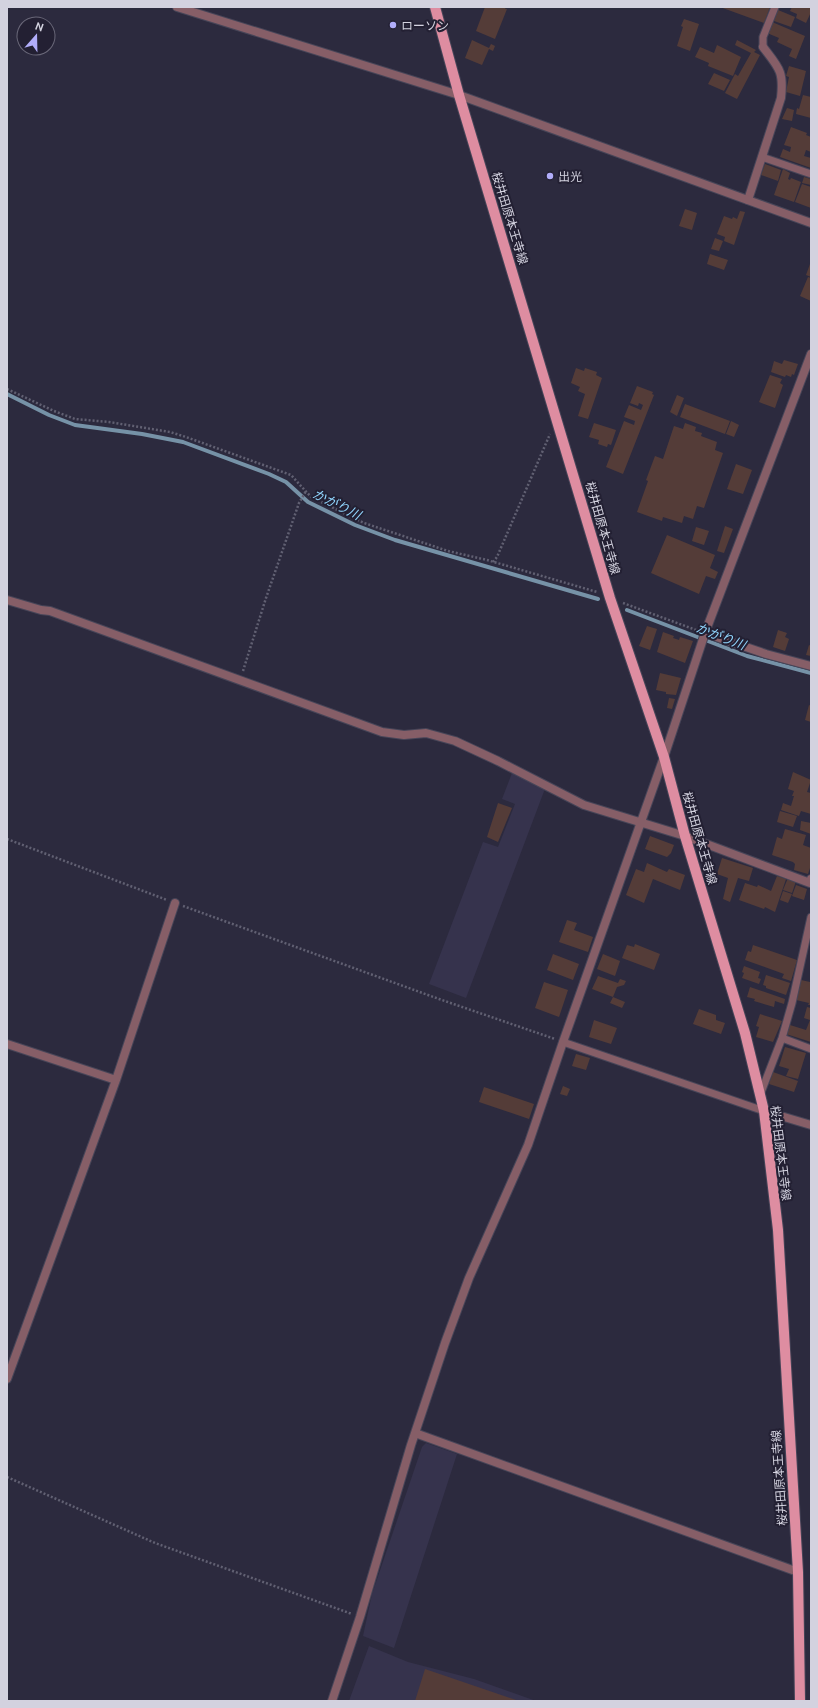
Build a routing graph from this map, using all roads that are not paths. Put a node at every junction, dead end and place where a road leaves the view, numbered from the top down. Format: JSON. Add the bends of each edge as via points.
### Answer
{"nodes":[{"id":1,"x":177,"y":7,"type":"edge"},
{"id":2,"x":435,"y":7,"type":"edge"},
{"id":3,"x":775,"y":7,"type":"edge"},
{"id":4,"x":763,"y":47,"type":"joint"},
{"id":5,"x":459,"y":95,"type":"junction"},
{"id":6,"x":762,"y":157,"type":"junction"},
{"id":7,"x":811,"y":174,"type":"edge"},
{"id":8,"x":748,"y":200,"type":"junction"},
{"id":9,"x":811,"y":223,"type":"edge"},
{"id":10,"x":811,"y":354,"type":"edge"},
{"id":11,"x":7,"y":600,"type":"edge"},
{"id":12,"x":705,"y":633,"type":"junction"},
{"id":13,"x":811,"y":666,"type":"edge"},
{"id":14,"x":664,"y":757,"type":"junction"},
{"id":15,"x":640,"y":822,"type":"junction"},
{"id":16,"x":685,"y":836,"type":"junction"},
{"id":17,"x":811,"y":882,"type":"edge"},
{"id":18,"x":175,"y":902,"type":"road end"},
{"id":19,"x":811,"y":916,"type":"edge"},
{"id":20,"x":782,"y":1038,"type":"junction"},
{"id":21,"x":562,"y":1042,"type":"junction"},
{"id":22,"x":7,"y":1044,"type":"edge"},
{"id":23,"x":811,"y":1049,"type":"edge"},
{"id":24,"x":116,"y":1080,"type":"junction"},
{"id":25,"x":760,"y":1095,"type":"junction"},
{"id":26,"x":764,"y":1111,"type":"junction"},
{"id":27,"x":811,"y":1125,"type":"edge"},
{"id":28,"x":7,"y":1379,"type":"edge"},
{"id":29,"x":416,"y":1433,"type":"junction"},
{"id":30,"x":798,"y":1572,"type":"junction"},
{"id":31,"x":332,"y":1701,"type":"edge"},
{"id":32,"x":800,"y":1701,"type":"edge"}],
"edges":[{"from":1,"to":5,"type":"street"},
{"from":2,"to":5,"type":"main road","name":"桜井田原本王寺線"},
{"from":3,"to":4,"type":"lane","via":[[763,37]]},
{"from":4,"to":6,"type":"street","via":[[779,67],[783,82],[781,98]]},
{"from":5,"to":8,"type":"street"},
{"from":5,"to":14,"type":"main road","name":"桜井田原本王寺線","via":[[610,598]]},
{"from":6,"to":7,"type":"lane"},
{"from":6,"to":8,"type":"street"},
{"from":8,"to":9,"type":"street"},
{"from":10,"to":12,"type":"street"},
{"from":11,"to":15,"type":"street","via":[[50,611],[382,732],[426,734],[455,741],[584,805]]},
{"from":12,"to":13,"type":"street"},
{"from":12,"to":14,"type":"street"},
{"from":14,"to":15,"type":"street"},
{"from":14,"to":16,"type":"main road","name":"桜井田原本王寺線"},
{"from":15,"to":16,"type":"street"},
{"from":15,"to":21,"type":"street"},
{"from":16,"to":17,"type":"street"},
{"from":16,"to":25,"type":"main road","name":"桜井田原本王寺線","via":[[745,1033]]},
{"from":18,"to":24,"type":"street"},
{"from":19,"to":20,"type":"lane","via":[[799,976]]},
{"from":20,"to":23,"type":"lane"},
{"from":20,"to":25,"type":"lane"},
{"from":21,"to":26,"type":"lane"},
{"from":21,"to":29,"type":"street","via":[[528,1145],[469,1278]]},
{"from":22,"to":24,"type":"street"},
{"from":24,"to":28,"type":"street"},
{"from":25,"to":26,"type":"main road","name":"桜井田原本王寺線"},
{"from":26,"to":27,"type":"street"},
{"from":26,"to":30,"type":"main road","name":"桜井田原本王寺線","via":[[778,1230]]},
{"from":29,"to":30,"type":"street"},
{"from":29,"to":31,"type":"street"},
{"from":30,"to":32,"type":"main road","name":"桜井田原本王寺線"}]}
